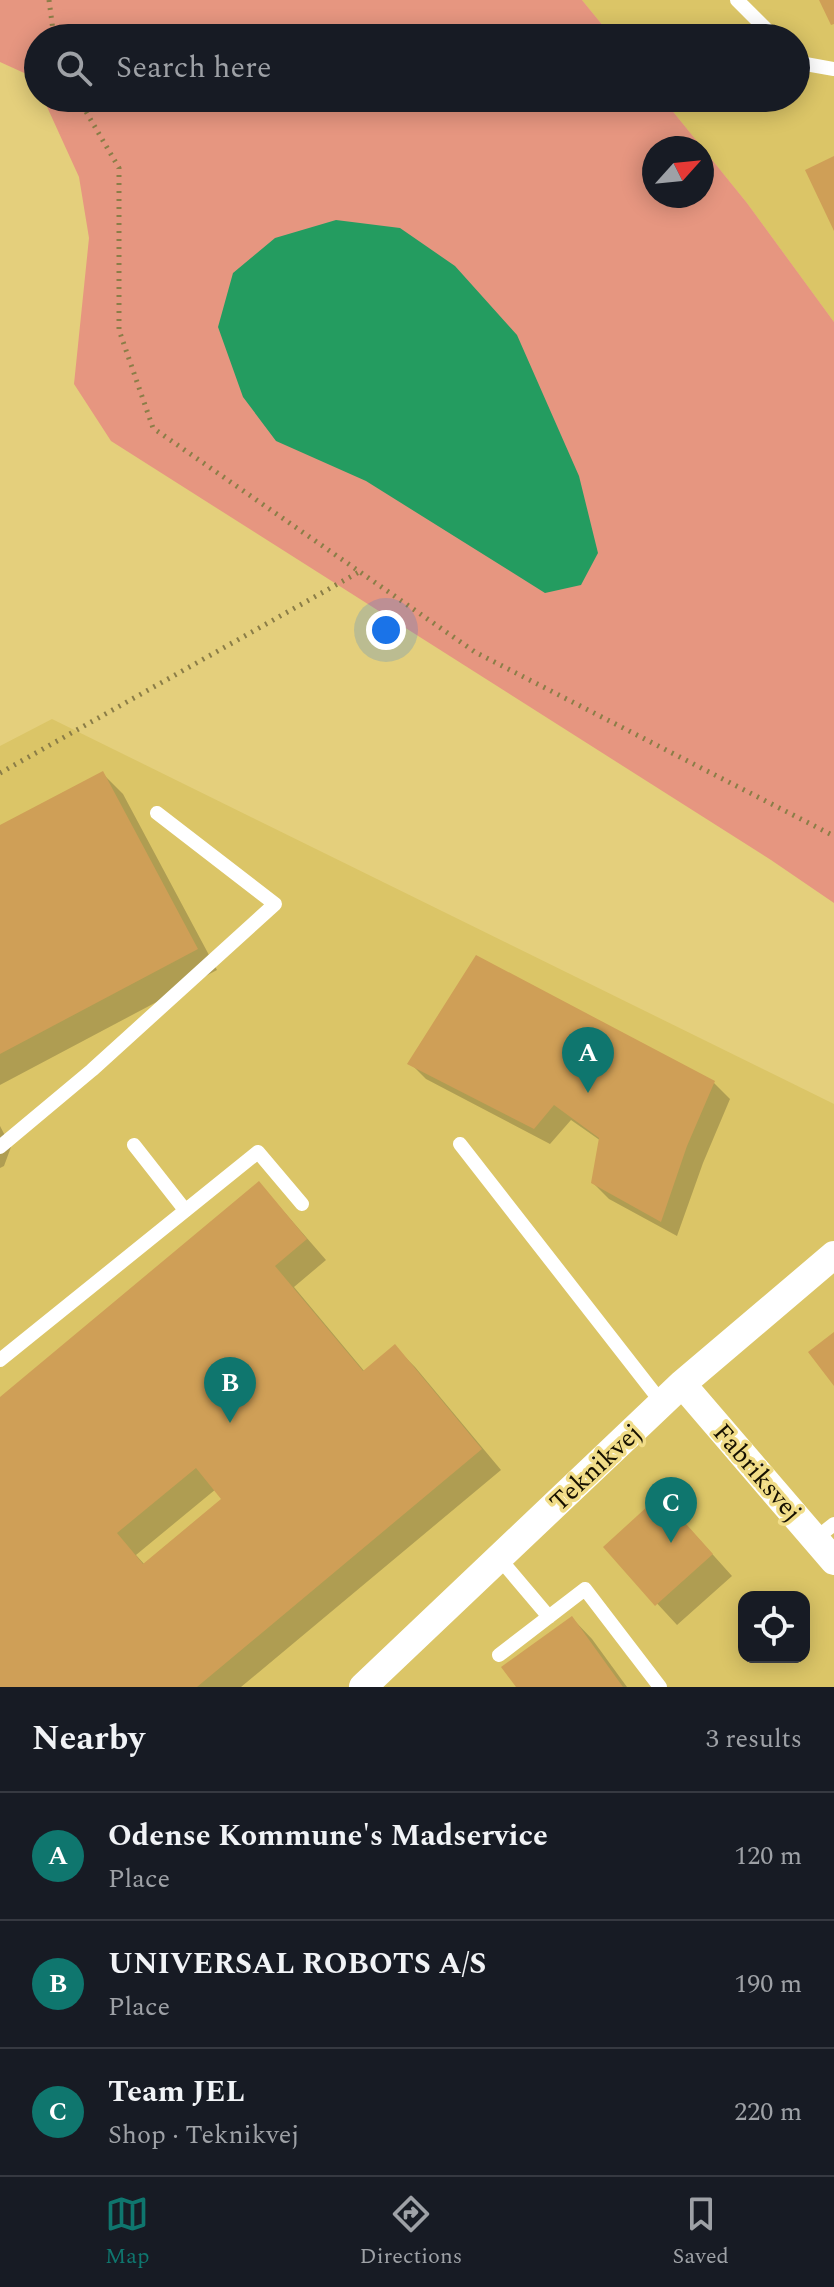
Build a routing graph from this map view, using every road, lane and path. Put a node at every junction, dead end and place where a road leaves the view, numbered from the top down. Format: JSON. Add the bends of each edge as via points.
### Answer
{"nodes":[{"id":1,"x":49,"y":0,"type":"edge"},
{"id":2,"x":737,"y":0,"type":"edge"},
{"id":3,"x":52,"y":24,"type":"edge"},
{"id":4,"x":761,"y":24,"type":"edge"},
{"id":5,"x":810,"y":65,"type":"edge"},
{"id":6,"x":834,"y":69,"type":"edge"},
{"id":7,"x":86,"y":112,"type":"edge"},
{"id":8,"x":359,"y":572,"type":"junction"},
{"id":9,"x":0,"y":773,"type":"edge"},
{"id":10,"x":157,"y":813,"type":"dead end"},
{"id":11,"x":834,"y":836,"type":"edge"},
{"id":12,"x":460,"y":1144,"type":"dead end"},
{"id":13,"x":134,"y":1145,"type":"dead end"},
{"id":14,"x":0,"y":1147,"type":"edge"},
{"id":15,"x":302,"y":1204,"type":"dead end"},
{"id":16,"x":185,"y":1210,"type":"junction"},
{"id":17,"x":834,"y":1255,"type":"edge"},
{"id":18,"x":0,"y":1360,"type":"edge"},
{"id":19,"x":672,"y":1393,"type":"junction"},
{"id":20,"x":824,"y":1531,"type":"edge"},
{"id":21,"x":499,"y":1558,"type":"junction"},
{"id":22,"x":834,"y":1561,"type":"edge"},
{"id":23,"x":549,"y":1617,"type":"junction"},
{"id":24,"x":499,"y":1655,"type":"dead end"},
{"id":25,"x":363,"y":1687,"type":"edge"},
{"id":26,"x":660,"y":1687,"type":"edge"}],
"edges":[{"from":1,"to":3,"type":"path"},
{"from":2,"to":4,"type":"lane"},
{"from":5,"to":6,"type":"lane"},
{"from":7,"to":8,"type":"path","via":[[119,168],[119,330],[153,428]]},
{"from":8,"to":9,"type":"path"},
{"from":8,"to":11,"type":"path","via":[[475,652]]},
{"from":10,"to":14,"type":"lane","via":[[275,904]]},
{"from":12,"to":19,"type":"lane"},
{"from":13,"to":16,"type":"lane"},
{"from":15,"to":16,"type":"lane","via":[[258,1152]]},
{"from":16,"to":18,"type":"lane"},
{"from":17,"to":19,"type":"street","name":"Teknikvej"},
{"from":19,"to":20,"type":"street","name":"Fabriksvej"},
{"from":19,"to":21,"type":"street","name":"Teknikvej"},
{"from":20,"to":22,"type":"street","name":"Fabriksvej"},
{"from":21,"to":23,"type":"lane"},
{"from":21,"to":25,"type":"street","name":"Teknikvej"},
{"from":23,"to":24,"type":"lane"},
{"from":23,"to":26,"type":"lane","via":[[585,1589]]}]}
